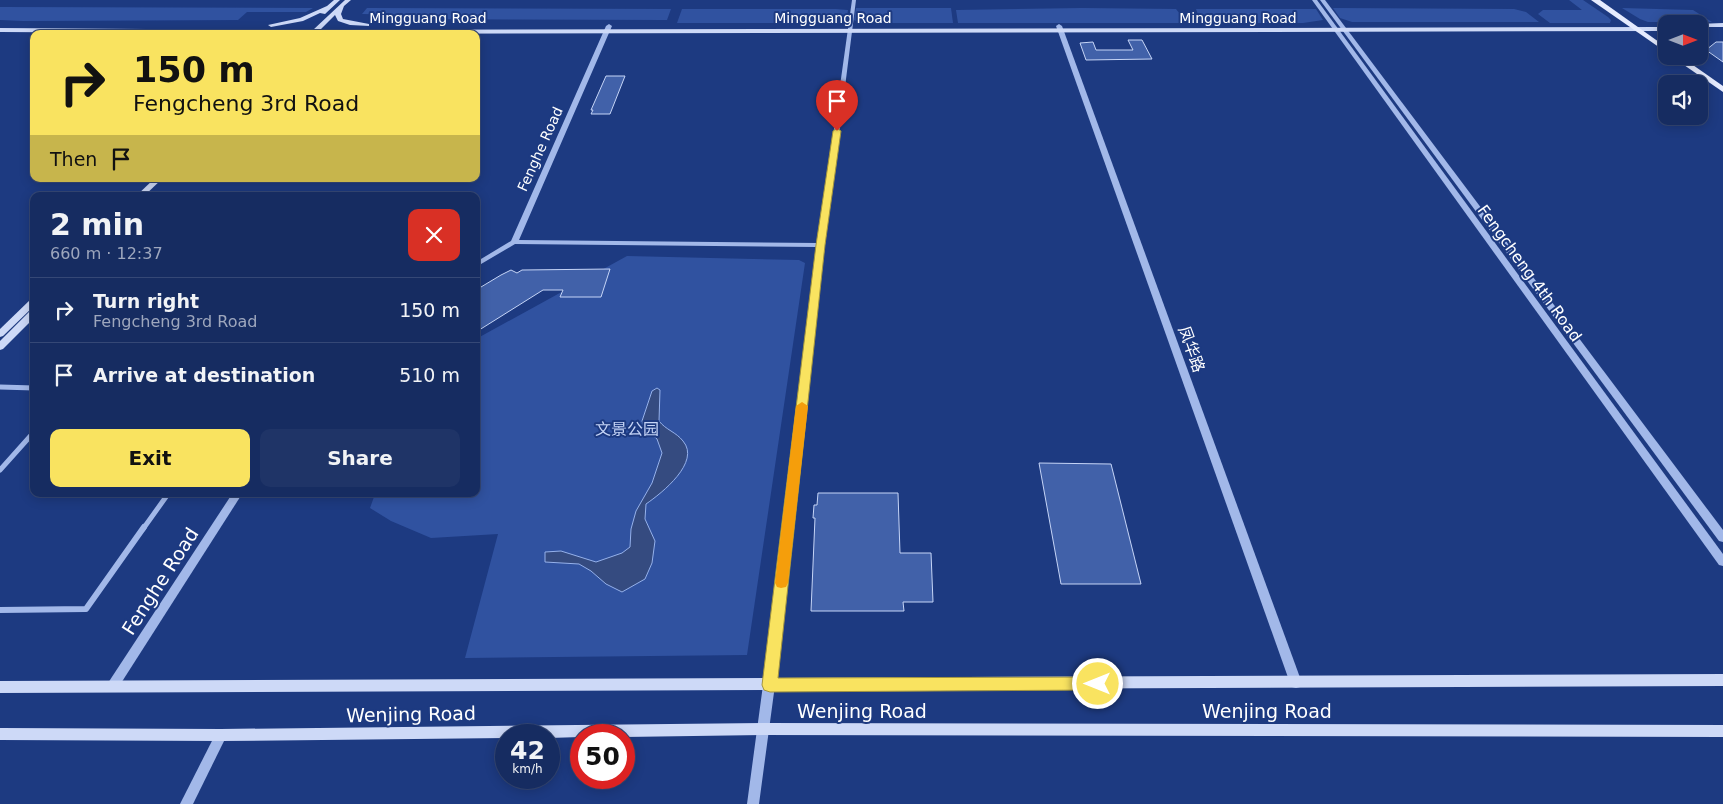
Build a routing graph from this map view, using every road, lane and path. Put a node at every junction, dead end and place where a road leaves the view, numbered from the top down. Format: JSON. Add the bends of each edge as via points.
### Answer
{"nodes":[{"id":1,"x":336,"y":0,"type":"edge"},
{"id":2,"x":348,"y":0,"type":"edge"},
{"id":3,"x":854,"y":0,"type":"edge"},
{"id":4,"x":1314,"y":0,"type":"edge"},
{"id":5,"x":1322,"y":0,"type":"edge"},
{"id":6,"x":1595,"y":0,"type":"edge"},
{"id":7,"x":1603,"y":0,"type":"edge"},
{"id":8,"x":342,"y":7,"type":"junction"},
{"id":9,"x":327,"y":8,"type":"junction"},
{"id":10,"x":321,"y":25,"type":"junction"},
{"id":11,"x":1708,"y":25,"type":"edge"},
{"id":12,"x":1723,"y":25,"type":"edge"},
{"id":13,"x":0,"y":26,"type":"edge"},
{"id":14,"x":1658,"y":26,"type":"edge"},
{"id":15,"x":1638,"y":27,"type":"junction"},
{"id":16,"x":266,"y":28,"type":"junction"},
{"id":17,"x":368,"y":28,"type":"junction"},
{"id":18,"x":608,"y":28,"type":"junction"},
{"id":19,"x":851,"y":28,"type":"junction"},
{"id":20,"x":1060,"y":28,"type":"junction"},
{"id":21,"x":1339,"y":28,"type":"junction"},
{"id":22,"x":1658,"y":29,"type":"edge"},
{"id":23,"x":0,"y":30,"type":"edge"},
{"id":24,"x":271,"y":30,"type":"edge"},
{"id":25,"x":285,"y":30,"type":"edge"},
{"id":26,"x":313,"y":30,"type":"edge"},
{"id":27,"x":357,"y":30,"type":"edge"},
{"id":28,"x":1708,"y":30,"type":"edge"},
{"id":29,"x":1723,"y":30,"type":"edge"},
{"id":30,"x":1658,"y":39,"type":"edge"},
{"id":31,"x":1658,"y":43,"type":"edge"},
{"id":32,"x":1688,"y":65,"type":"edge"},
{"id":33,"x":1697,"y":65,"type":"edge"},
{"id":34,"x":1723,"y":84,"type":"edge"},
{"id":35,"x":1723,"y":90,"type":"edge"},
{"id":36,"x":155,"y":182,"type":"edge"},
{"id":37,"x":163,"y":182,"type":"edge"},
{"id":38,"x":144,"y":192,"type":"edge"},
{"id":39,"x":153,"y":192,"type":"edge"},
{"id":40,"x":514,"y":242,"type":"junction"},
{"id":41,"x":821,"y":245,"type":"junction"},
{"id":42,"x":480,"y":263,"type":"edge"},
{"id":43,"x":30,"y":305,"type":"edge"},
{"id":44,"x":30,"y":316,"type":"edge"},
{"id":45,"x":0,"y":334,"type":"edge"},
{"id":46,"x":0,"y":347,"type":"edge"},
{"id":47,"x":0,"y":388,"type":"edge"},
{"id":48,"x":30,"y":388,"type":"edge"},
{"id":49,"x":30,"y":436,"type":"edge"},
{"id":50,"x":0,"y":470,"type":"edge"},
{"id":51,"x":166,"y":497,"type":"edge"},
{"id":52,"x":235,"y":497,"type":"edge"},
{"id":53,"x":1723,"y":538,"type":"edge"},
{"id":54,"x":1723,"y":562,"type":"edge"},
{"id":55,"x":0,"y":610,"type":"edge"},
{"id":56,"x":1723,"y":680,"type":"edge"},
{"id":57,"x":1296,"y":683,"type":"junction"},
{"id":58,"x":770,"y":685,"type":"junction"},
{"id":59,"x":0,"y":687,"type":"edge"},
{"id":60,"x":112,"y":687,"type":"junction"},
{"id":61,"x":763,"y":729,"type":"junction"},
{"id":62,"x":1723,"y":730,"type":"edge"},
{"id":63,"x":0,"y":734,"type":"edge"},
{"id":64,"x":221,"y":735,"type":"junction"},
{"id":65,"x":186,"y":804,"type":"edge"},
{"id":66,"x":753,"y":804,"type":"edge"}],
"edges":[{"from":1,"to":9,"type":"main road"},
{"from":2,"to":8,"type":"main road"},
{"from":3,"to":19,"type":"street"},
{"from":4,"to":21,"type":"street","name":"Fengcheng 4th Road"},
{"from":5,"to":21,"type":"street","name":"Fengcheng 4th Road"},
{"from":6,"to":15,"type":"main road"},
{"from":7,"to":15,"type":"main road"},
{"from":8,"to":10,"type":"main road"},
{"from":8,"to":17,"type":"main road","via":[[338,18]]},
{"from":9,"to":16,"type":"main road","via":[[301,20]]},
{"from":9,"to":26,"type":"main road"},
{"from":10,"to":17,"type":"main road","name":"Mingguang Road"},
{"from":10,"to":26,"type":"main road","name":"Mingguang Road"},
{"from":11,"to":12,"type":"main road"},
{"from":13,"to":16,"type":"main road","name":"Mingguang Road"},
{"from":14,"to":15,"type":"main road","name":"Mingguang Road"},
{"from":15,"to":21,"type":"main road","name":"Mingguang Road"},
{"from":15,"to":22,"type":"main road","name":"Mingguang Road"},
{"from":15,"to":30,"type":"main road"},
{"from":15,"to":31,"type":"main road"},
{"from":16,"to":23,"type":"main road","name":"Mingguang Road"},
{"from":16,"to":24,"type":"main road"},
{"from":16,"to":25,"type":"main road","name":"Mingguang Road"},
{"from":16,"to":26,"type":"main road","name":"Mingguang Road"},
{"from":17,"to":18,"type":"main road","name":"Mingguang Road"},
{"from":17,"to":26,"type":"main road","name":"Mingguang Road"},
{"from":17,"to":27,"type":"main road"},
{"from":18,"to":19,"type":"main road","name":"Mingguang Road"},
{"from":18,"to":40,"type":"street","name":"Fenghe Road"},
{"from":19,"to":20,"type":"main road","name":"Mingguang Road"},
{"from":19,"to":41,"type":"street"},
{"from":20,"to":21,"type":"main road","name":"Mingguang Road"},
{"from":20,"to":57,"type":"street","name":"凤华路"},
{"from":21,"to":53,"type":"street","name":"Fengcheng 4th Road"},
{"from":21,"to":54,"type":"street","name":"Fengcheng 4th Road"},
{"from":28,"to":29,"type":"main road"},
{"from":32,"to":35,"type":"main road"},
{"from":33,"to":34,"type":"main road"},
{"from":36,"to":38,"type":"main road"},
{"from":37,"to":39,"type":"main road"},
{"from":40,"to":41,"type":"street"},
{"from":40,"to":42,"type":"street"},
{"from":41,"to":58,"type":"street"},
{"from":43,"to":45,"type":"main road"},
{"from":44,"to":46,"type":"main road"},
{"from":47,"to":48,"type":"street"},
{"from":49,"to":50,"type":"street"},
{"from":51,"to":55,"type":"street","via":[[86,609]]},
{"from":52,"to":60,"type":"street","name":"Fenghe Road"},
{"from":56,"to":57,"type":"main road","name":"Wenjing Road"},
{"from":57,"to":58,"type":"main road","name":"Wenjing Road"},
{"from":58,"to":60,"type":"main road","name":"Wenjing Road"},
{"from":58,"to":61,"type":"street"},
{"from":59,"to":60,"type":"main road","name":"Wenjing Road"},
{"from":61,"to":62,"type":"main road","name":"Wenjing Road"},
{"from":61,"to":64,"type":"main road","name":"Wenjing Road"},
{"from":61,"to":66,"type":"street"},
{"from":63,"to":64,"type":"main road","name":"Wenjing Road"},
{"from":64,"to":65,"type":"street"}]}
